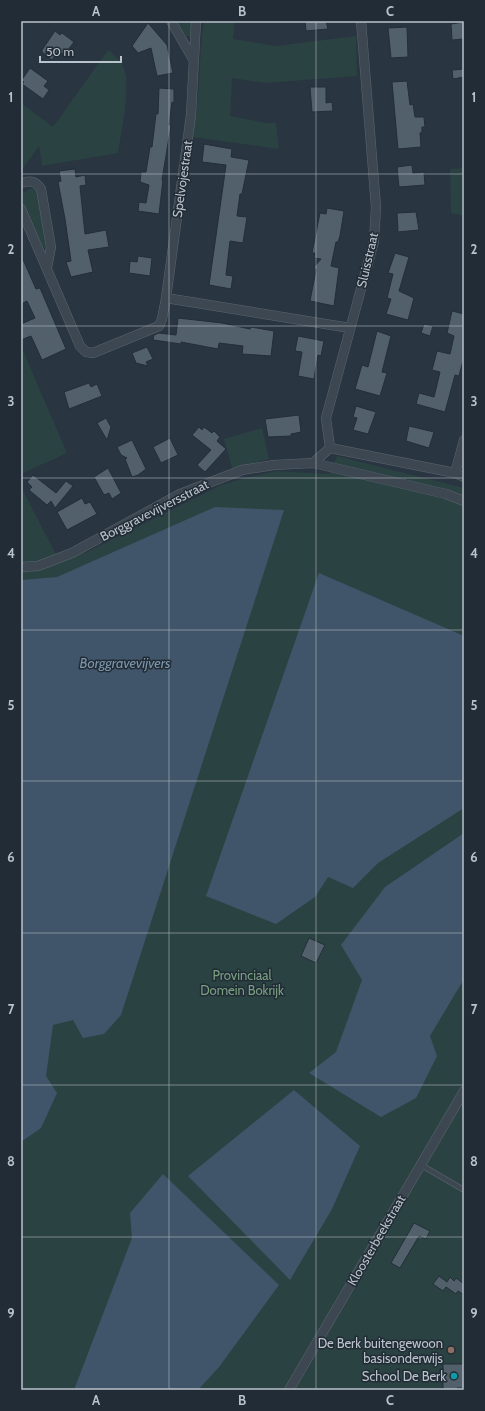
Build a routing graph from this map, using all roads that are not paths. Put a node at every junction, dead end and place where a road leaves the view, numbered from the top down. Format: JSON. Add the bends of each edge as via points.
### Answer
{"nodes":[{"id":1,"x":171,"y":21,"type":"edge"},
{"id":2,"x":196,"y":21,"type":"edge"},
{"id":3,"x":361,"y":21,"type":"edge"},
{"id":4,"x":193,"y":61,"type":"junction"},
{"id":5,"x":21,"y":183,"type":"edge"},
{"id":6,"x":21,"y":210,"type":"edge"},
{"id":7,"x":47,"y":268,"type":"junction"},
{"id":8,"x":166,"y":298,"type":"junction"},
{"id":9,"x":350,"y":328,"type":"junction"},
{"id":10,"x":464,"y":440,"type":"edge"},
{"id":11,"x":330,"y":448,"type":"junction"},
{"id":12,"x":313,"y":463,"type":"junction"},
{"id":13,"x":455,"y":473,"type":"junction"},
{"id":14,"x":464,"y":477,"type":"edge"},
{"id":15,"x":464,"y":500,"type":"edge"},
{"id":16,"x":21,"y":567,"type":"edge"},
{"id":17,"x":464,"y":1091,"type":"edge"},
{"id":18,"x":421,"y":1164,"type":"junction"},
{"id":19,"x":464,"y":1190,"type":"edge"},
{"id":20,"x":289,"y":1390,"type":"edge"}],
"edges":[{"from":1,"to":4,"type":"street","name":"Spelvojestraat"},
{"from":2,"to":4,"type":"street","name":"Spelvojestraat"},
{"from":3,"to":9,"type":"street","name":"Sluisstraat","via":[[376,207],[374,241]]},
{"from":4,"to":8,"type":"street","name":"Spelvojestraat","via":[[191,115]]},
{"from":5,"to":7,"type":"street","via":[[30,180],[36,182],[41,189],[51,247]]},
{"from":6,"to":7,"type":"street","name":"Spelvojestraat"},
{"from":7,"to":8,"type":"street","name":"Spelvojestraat","via":[[80,346],[86,352],[93,353],[159,326]]},
{"from":8,"to":9,"type":"street"},
{"from":9,"to":11,"type":"street","name":"Sluisstraat","via":[[326,418]]},
{"from":10,"to":13,"type":"street"},
{"from":11,"to":12,"type":"street"},
{"from":11,"to":13,"type":"street"},
{"from":12,"to":15,"type":"street","name":"Borggravevijversstraat"},
{"from":12,"to":16,"type":"street","name":"Borggravevijversstraat","via":[[242,470],[180,494],[72,553],[38,566]]},
{"from":13,"to":14,"type":"street"},
{"from":17,"to":18,"type":"street","name":"Kloosterbeekstraat"},
{"from":18,"to":19,"type":"lane"},
{"from":18,"to":20,"type":"street","name":"Kloosterbeekstraat"}]}
